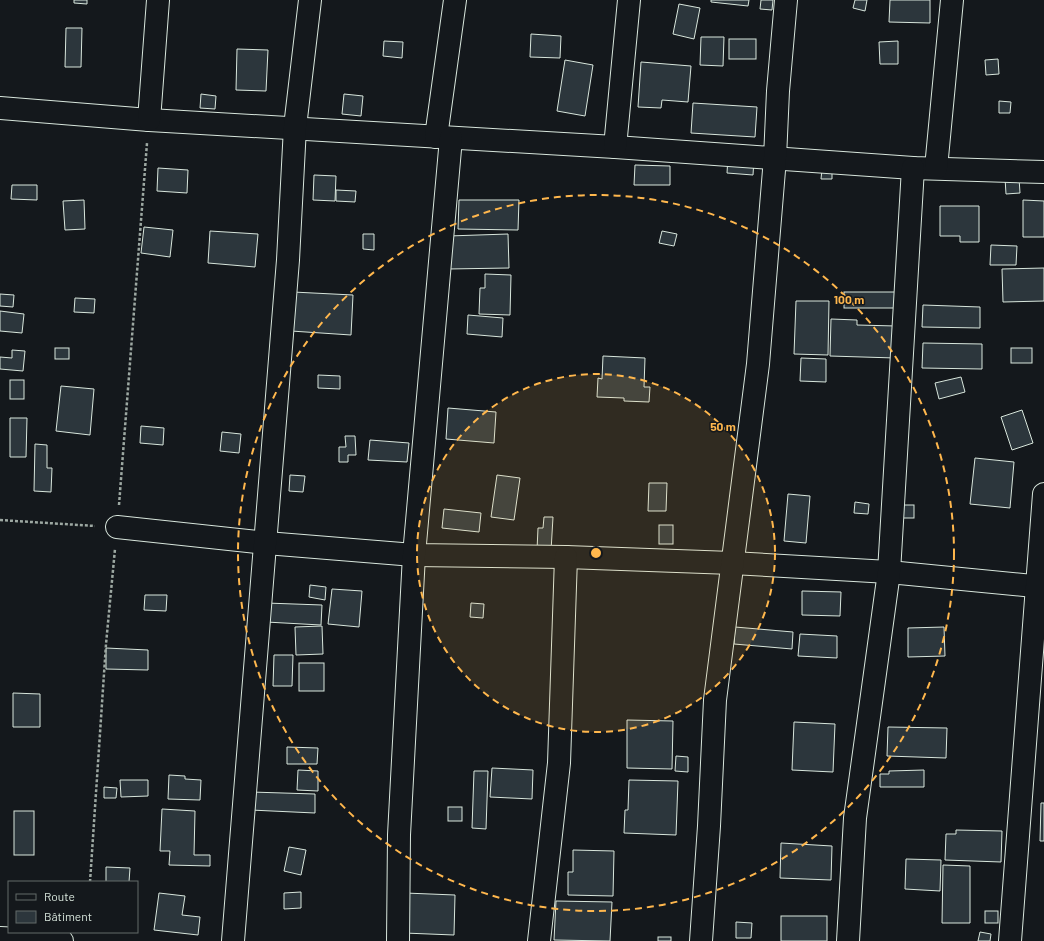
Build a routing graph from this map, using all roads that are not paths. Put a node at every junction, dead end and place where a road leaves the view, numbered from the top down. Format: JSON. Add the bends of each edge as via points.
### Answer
{"nodes":[{"id":1,"x":158,"y":0,"type":"edge"},
{"id":2,"x":310,"y":0,"type":"edge"},
{"id":3,"x":455,"y":0,"type":"edge"},
{"id":4,"x":629,"y":0,"type":"edge"},
{"id":5,"x":786,"y":0,"type":"edge"},
{"id":6,"x":952,"y":0,"type":"edge"},
{"id":7,"x":0,"y":108,"type":"edge"},
{"id":8,"x":149,"y":120,"type":"junction"},
{"id":9,"x":295,"y":127,"type":"junction"},
{"id":10,"x":444,"y":138,"type":"junction"},
{"id":11,"x":615,"y":147,"type":"junction"},
{"id":12,"x":775,"y":158,"type":"junction"},
{"id":13,"x":913,"y":168,"type":"junction"},
{"id":14,"x":936,"y":168,"type":"junction"},
{"id":15,"x":1044,"y":172,"type":"edge"},
{"id":16,"x":1044,"y":494,"type":"edge"},
{"id":17,"x":117,"y":527,"type":"road end"},
{"id":18,"x":266,"y":543,"type":"junction"},
{"id":19,"x":414,"y":555,"type":"junction"},
{"id":20,"x":566,"y":557,"type":"junction"},
{"id":21,"x":732,"y":563,"type":"junction"},
{"id":22,"x":889,"y":572,"type":"junction"},
{"id":23,"x":1040,"y":587,"type":"edge"},
{"id":24,"x":0,"y":938,"type":"edge"},
{"id":25,"x":62,"y":941,"type":"edge"},
{"id":26,"x":232,"y":941,"type":"edge"},
{"id":27,"x":398,"y":941,"type":"edge"},
{"id":28,"x":539,"y":941,"type":"edge"},
{"id":29,"x":701,"y":941,"type":"edge"},
{"id":30,"x":848,"y":941,"type":"edge"},
{"id":31,"x":1010,"y":941,"type":"edge"}],
"edges":[{"from":1,"to":8,"type":"street"},
{"from":2,"to":9,"type":"street"},
{"from":3,"to":10,"type":"street"},
{"from":4,"to":11,"type":"street"},
{"from":5,"to":12,"type":"street"},
{"from":6,"to":14,"type":"street"},
{"from":7,"to":8,"type":"street"},
{"from":8,"to":9,"type":"street"},
{"from":9,"to":10,"type":"street"},
{"from":9,"to":18,"type":"street","via":[[288,260],[274,410]]},
{"from":10,"to":11,"type":"street"},
{"from":10,"to":19,"type":"street"},
{"from":11,"to":12,"type":"street"},
{"from":12,"to":13,"type":"street"},
{"from":12,"to":21,"type":"street","via":[[758,364]]},
{"from":13,"to":14,"type":"street"},
{"from":13,"to":22,"type":"street"},
{"from":14,"to":15,"type":"street"},
{"from":16,"to":23,"type":"street"},
{"from":17,"to":18,"type":"street"},
{"from":18,"to":19,"type":"street"},
{"from":18,"to":26,"type":"street"},
{"from":19,"to":20,"type":"street"},
{"from":19,"to":27,"type":"street","via":[[399,835]]},
{"from":20,"to":21,"type":"street"},
{"from":20,"to":28,"type":"street","via":[[559,763]]},
{"from":21,"to":22,"type":"street"},
{"from":21,"to":29,"type":"street","via":[[715,700]]},
{"from":22,"to":23,"type":"street"},
{"from":22,"to":30,"type":"street","via":[[855,818]]},
{"from":23,"to":31,"type":"street"},
{"from":24,"to":25,"type":"street"}]}
